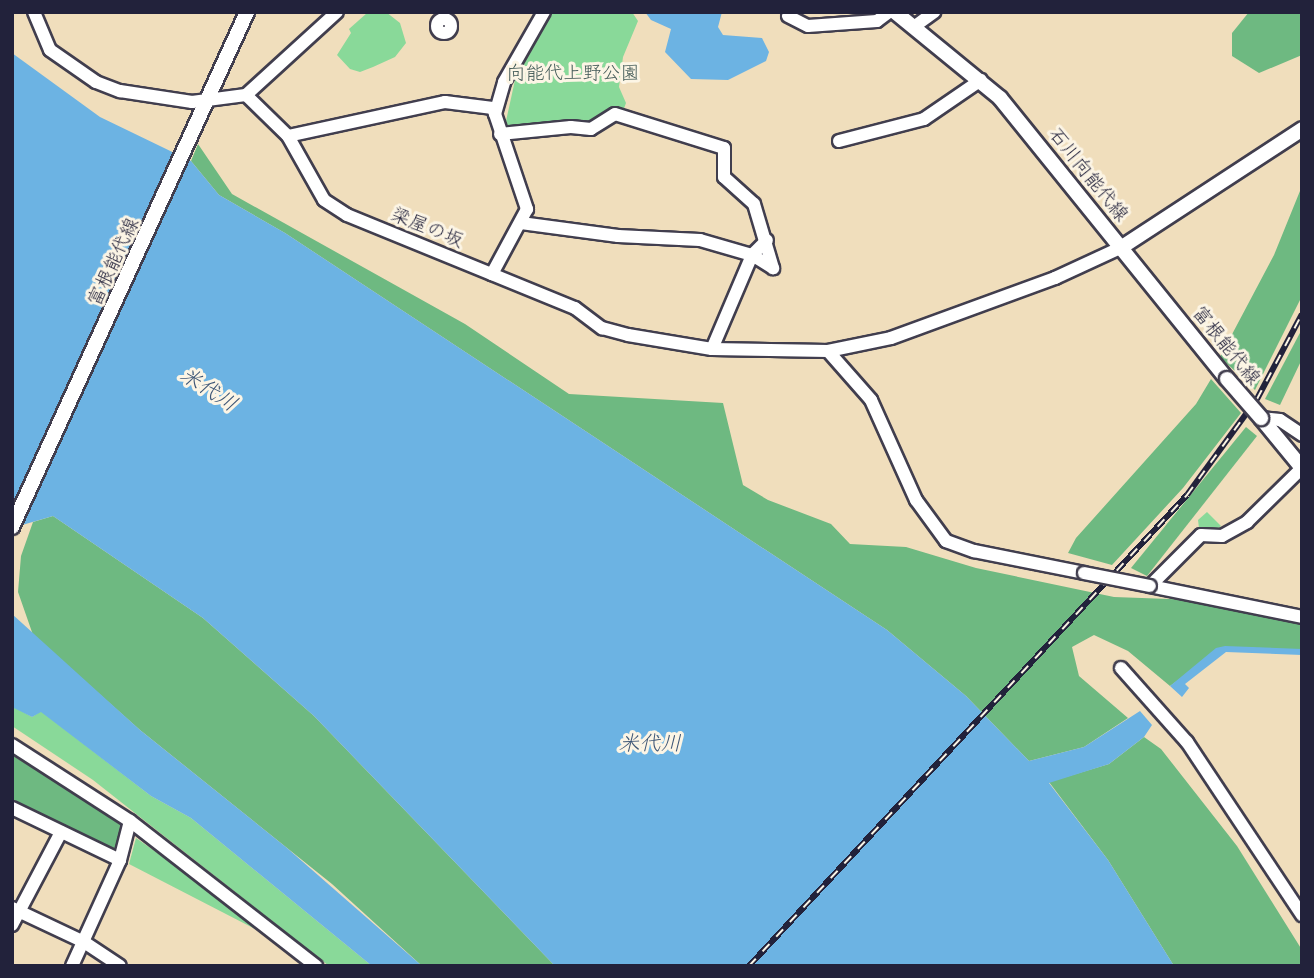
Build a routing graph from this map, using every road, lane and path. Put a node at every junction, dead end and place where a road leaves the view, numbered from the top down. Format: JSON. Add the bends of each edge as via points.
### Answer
{"nodes":[{"id":1,"x":34,"y":12,"type":"edge"},
{"id":2,"x":247,"y":12,"type":"edge"},
{"id":3,"x":337,"y":12,"type":"edge"},
{"id":4,"x":453,"y":12,"type":"edge"},
{"id":5,"x":544,"y":12,"type":"edge"},
{"id":6,"x":889,"y":12,"type":"edge"},
{"id":7,"x":895,"y":12,"type":"edge"},
{"id":8,"x":934,"y":12,"type":"edge"},
{"id":9,"x":788,"y":16,"type":"dead end"},
{"id":10,"x":443,"y":21,"type":"edge"},
{"id":11,"x":915,"y":26,"type":"junction"},
{"id":12,"x":981,"y":80,"type":"junction"},
{"id":13,"x":246,"y":95,"type":"junction"},
{"id":14,"x":210,"y":101,"type":"junction"},
{"id":15,"x":495,"y":114,"type":"junction"},
{"id":16,"x":1302,"y":129,"type":"edge"},
{"id":17,"x":500,"y":134,"type":"junction"},
{"id":18,"x":288,"y":136,"type":"junction"},
{"id":19,"x":839,"y":141,"type":"dead end"},
{"id":20,"x":521,"y":223,"type":"junction"},
{"id":21,"x":767,"y":240,"type":"junction"},
{"id":22,"x":1122,"y":247,"type":"junction"},
{"id":23,"x":752,"y":255,"type":"junction"},
{"id":24,"x":492,"y":274,"type":"junction"},
{"id":25,"x":712,"y":349,"type":"junction"},
{"id":26,"x":828,"y":351,"type":"junction"},
{"id":27,"x":1261,"y":418,"type":"junction"},
{"id":28,"x":1302,"y":435,"type":"edge"},
{"id":29,"x":1302,"y":468,"type":"edge"},
{"id":30,"x":12,"y":527,"type":"edge"},
{"id":31,"x":1150,"y":586,"type":"junction"},
{"id":32,"x":1302,"y":617,"type":"edge"},
{"id":33,"x":1121,"y":668,"type":"dead end"},
{"id":34,"x":12,"y":745,"type":"edge"},
{"id":35,"x":12,"y":808,"type":"edge"},
{"id":36,"x":130,"y":821,"type":"junction"},
{"id":37,"x":61,"y":832,"type":"junction"},
{"id":38,"x":120,"y":860,"type":"junction"},
{"id":39,"x":16,"y":910,"type":"edge"},
{"id":40,"x":1302,"y":915,"type":"edge"},
{"id":41,"x":12,"y":925,"type":"edge"},
{"id":42,"x":84,"y":942,"type":"junction"},
{"id":43,"x":314,"y":965,"type":"edge"},
{"id":44,"x":72,"y":966,"type":"edge"},
{"id":45,"x":120,"y":966,"type":"edge"}],
"edges":[{"from":1,"to":14,"type":"street","via":[[50,50],[96,82],[120,91]]},
{"from":2,"to":14,"type":"main road","name":"富根能代線"},
{"from":3,"to":13,"type":"street"},
{"from":4,"to":10,"type":"street"},
{"from":5,"to":15,"type":"street","via":[[504,82]]},
{"from":6,"to":9,"type":"street","via":[[877,21],[808,26]]},
{"from":7,"to":11,"type":"main road","name":"石川向能代線"},
{"from":8,"to":11,"type":"street"},
{"from":11,"to":12,"type":"main road","name":"石川向能代線"},
{"from":12,"to":19,"type":"street","via":[[924,119]]},
{"from":12,"to":22,"type":"main road","name":"石川向能代線"},
{"from":13,"to":14,"type":"street"},
{"from":13,"to":18,"type":"street","name":"梁屋の坂"},
{"from":14,"to":30,"type":"main road","name":"富根能代線"},
{"from":15,"to":17,"type":"street"},
{"from":15,"to":18,"type":"street","via":[[481,103],[445,102]]},
{"from":16,"to":22,"type":"main road","name":"石川向能代線"},
{"from":17,"to":20,"type":"street","via":[[527,209]]},
{"from":17,"to":21,"type":"street","via":[[591,129],[615,114],[724,148],[724,177],[754,204]]},
{"from":18,"to":24,"type":"street","name":"梁屋の坂","via":[[324,200],[384,232]]},
{"from":20,"to":23,"type":"street","via":[[618,236],[701,240]]},
{"from":20,"to":24,"type":"street"},
{"from":21,"to":23,"type":"street"},
{"from":21,"to":23,"type":"street","via":[[773,268]]},
{"from":22,"to":26,"type":"street","name":"梁屋の坂","via":[[1055,278],[891,338]]},
{"from":22,"to":27,"type":"main road","name":"富根能代線","bridge":true},
{"from":23,"to":25,"type":"street"},
{"from":24,"to":25,"type":"street","name":"梁屋の坂","via":[[628,335]]},
{"from":25,"to":26,"type":"street","name":"梁屋の坂"},
{"from":26,"to":31,"type":"street","bridge":true,"via":[[871,400],[916,500],[946,541],[974,551]]},
{"from":27,"to":28,"type":"street","via":[[1280,419]]},
{"from":27,"to":29,"type":"main road","name":"富根能代線"},
{"from":29,"to":31,"type":"street","via":[[1247,522],[1222,536],[1201,536]]},
{"from":31,"to":32,"type":"street"},
{"from":33,"to":40,"type":"street","via":[[1173,724]]},
{"from":34,"to":36,"type":"street"},
{"from":35,"to":37,"type":"street"},
{"from":36,"to":38,"type":"street"},
{"from":36,"to":43,"type":"street"},
{"from":37,"to":38,"type":"street"},
{"from":37,"to":39,"type":"street"},
{"from":38,"to":42,"type":"street"},
{"from":39,"to":41,"type":"street"},
{"from":39,"to":42,"type":"street"},
{"from":42,"to":44,"type":"street"},
{"from":42,"to":45,"type":"street"}]}
